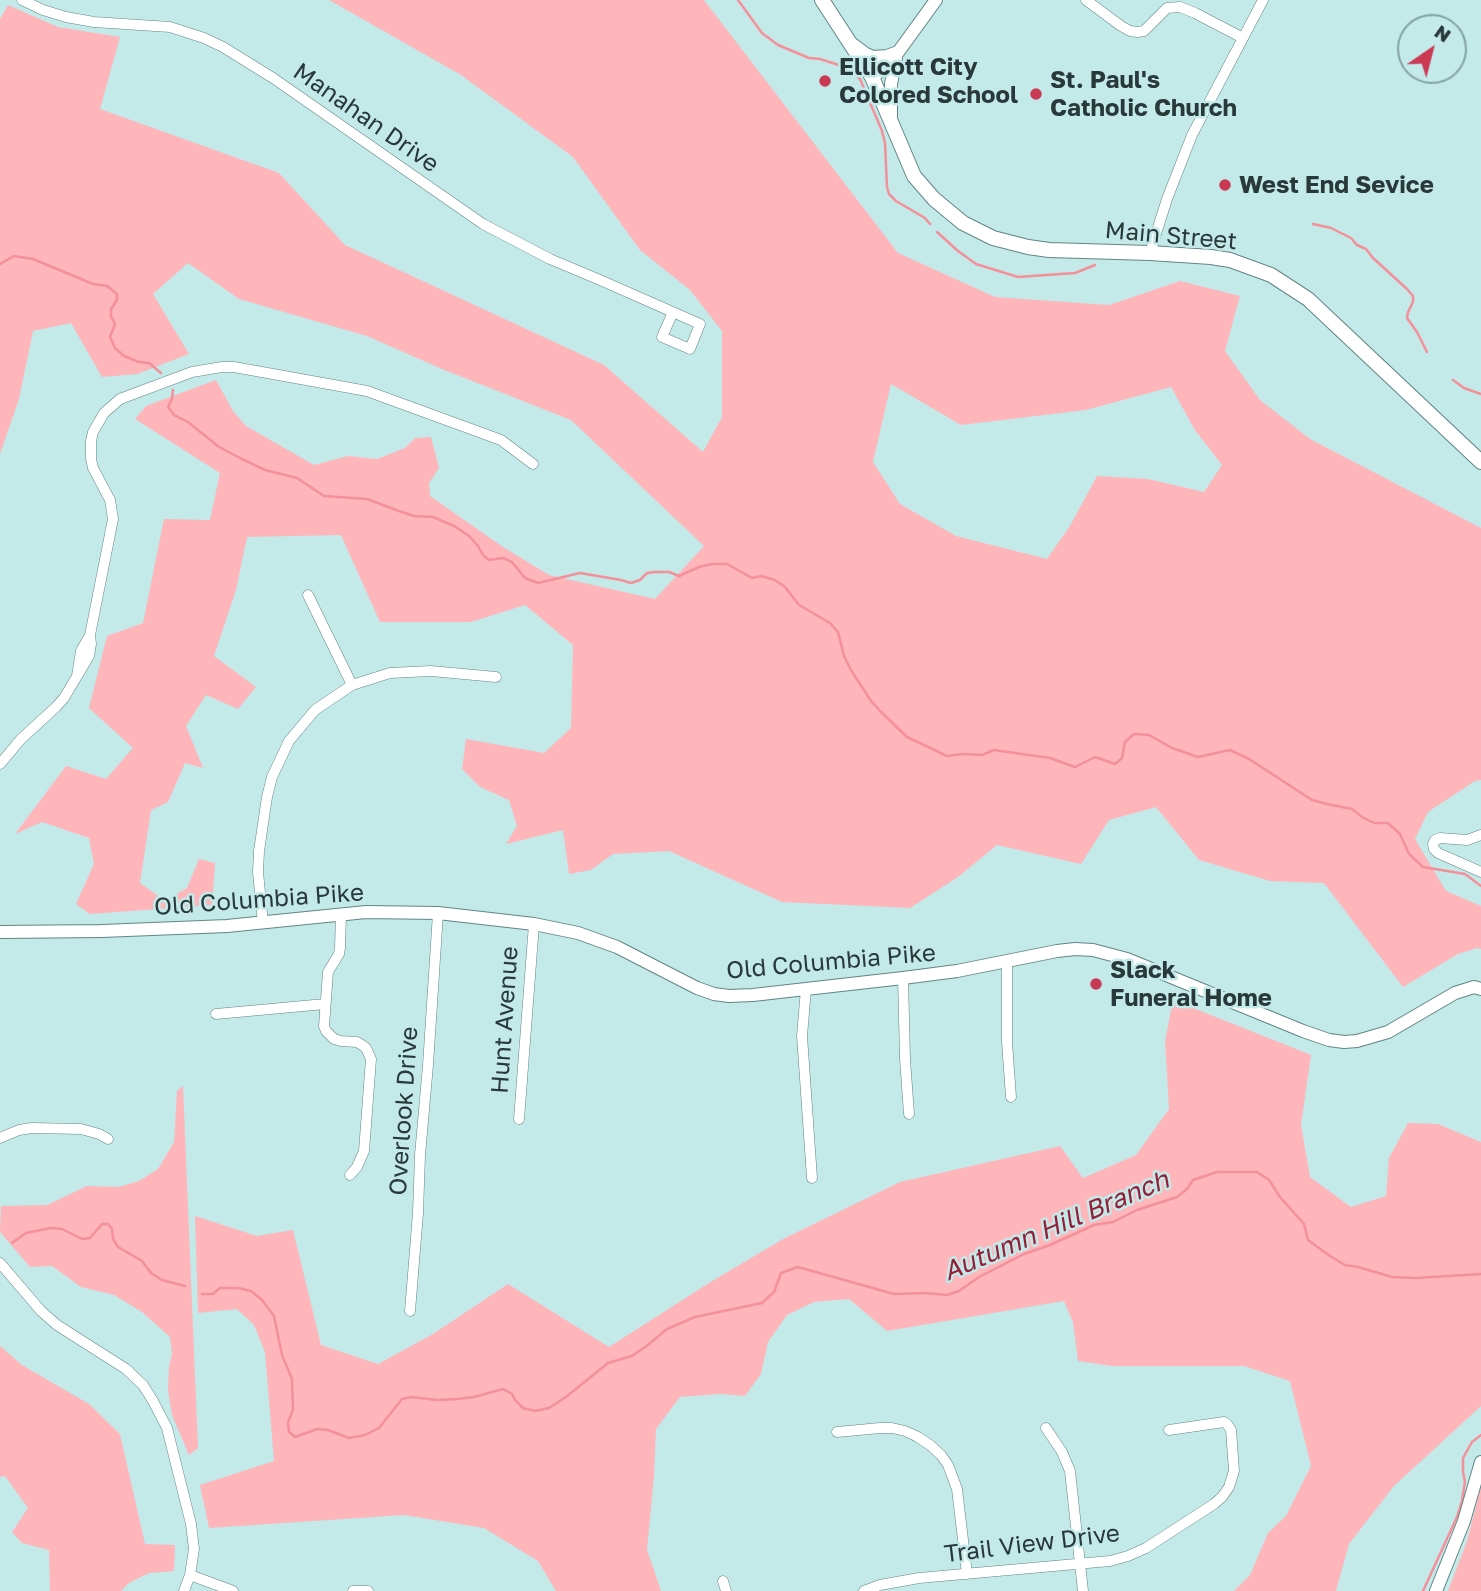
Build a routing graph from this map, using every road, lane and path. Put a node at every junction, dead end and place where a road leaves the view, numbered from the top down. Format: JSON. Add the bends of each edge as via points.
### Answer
{"nodes":[{"id":1,"x":22,"y":0,"type":"edge"},
{"id":2,"x":822,"y":0,"type":"edge"},
{"id":3,"x":936,"y":0,"type":"edge"},
{"id":4,"x":1086,"y":0,"type":"edge"},
{"id":5,"x":1264,"y":0,"type":"edge"},
{"id":6,"x":1243,"y":38,"type":"junction"},
{"id":7,"x":850,"y":43,"type":"junction"},
{"id":8,"x":898,"y":51,"type":"junction"},
{"id":9,"x":872,"y":77,"type":"junction"},
{"id":10,"x":896,"y":137,"type":"junction"},
{"id":11,"x":1150,"y":253,"type":"junction"},
{"id":12,"x":673,"y":312,"type":"dead end"},
{"id":13,"x":1481,"y":462,"type":"edge"},
{"id":14,"x":533,"y":464,"type":"dead end"},
{"id":15,"x":308,"y":595,"type":"dead end"},
{"id":16,"x":496,"y":677,"type":"dead end"},
{"id":17,"x":352,"y":685,"type":"junction"},
{"id":18,"x":0,"y":764,"type":"edge"},
{"id":19,"x":1481,"y":835,"type":"edge"},
{"id":20,"x":1481,"y":872,"type":"edge"},
{"id":21,"x":438,"y":913,"type":"junction"},
{"id":22,"x":341,"y":915,"type":"junction"},
{"id":23,"x":262,"y":923,"type":"junction"},
{"id":24,"x":534,"y":924,"type":"junction"},
{"id":25,"x":0,"y":932,"type":"edge"},
{"id":26,"x":1007,"y":962,"type":"junction"},
{"id":27,"x":904,"y":978,"type":"junction"},
{"id":28,"x":807,"y":989,"type":"junction"},
{"id":29,"x":1481,"y":989,"type":"edge"},
{"id":30,"x":325,"y":1004,"type":"junction"},
{"id":31,"x":216,"y":1014,"type":"dead end"},
{"id":32,"x":1011,"y":1097,"type":"dead end"},
{"id":33,"x":909,"y":1114,"type":"dead end"},
{"id":34,"x":519,"y":1119,"type":"dead end"},
{"id":35,"x":0,"y":1138,"type":"edge"},
{"id":36,"x":108,"y":1139,"type":"dead end"},
{"id":37,"x":351,"y":1175,"type":"dead end"},
{"id":38,"x":812,"y":1178,"type":"dead end"},
{"id":39,"x":0,"y":1264,"type":"edge"},
{"id":40,"x":410,"y":1311,"type":"dead end"},
{"id":41,"x":1046,"y":1428,"type":"dead end"},
{"id":42,"x":1169,"y":1430,"type":"dead end"},
{"id":43,"x":837,"y":1432,"type":"dead end"},
{"id":44,"x":1481,"y":1462,"type":"edge"},
{"id":45,"x":1080,"y":1564,"type":"junction"},
{"id":46,"x":967,"y":1574,"type":"junction"},
{"id":47,"x":190,"y":1575,"type":"junction"},
{"id":48,"x":184,"y":1591,"type":"edge"},
{"id":49,"x":233,"y":1591,"type":"edge"},
{"id":50,"x":353,"y":1591,"type":"edge"},
{"id":51,"x":368,"y":1591,"type":"edge"},
{"id":52,"x":864,"y":1591,"type":"edge"},
{"id":53,"x":1083,"y":1591,"type":"edge"},
{"id":54,"x":1436,"y":1591,"type":"edge"}],
"edges":[{"from":1,"to":12,"type":"street","name":"Manahan Drive","via":[[66,17],[170,27],[223,47],[483,225]]},
{"from":2,"to":7,"type":"main road","name":"Main Street"},
{"from":3,"to":8,"type":"street"},
{"from":4,"to":6,"type":"street","via":[[1130,31],[1144,31],[1173,6]]},
{"from":5,"to":6,"type":"street"},
{"from":6,"to":11,"type":"street","via":[[1189,144]]},
{"from":7,"to":8,"type":"street","via":[[873,57]]},
{"from":7,"to":9,"type":"main road","name":"Main Street"},
{"from":8,"to":9,"type":"street"},
{"from":8,"to":10,"type":"street","via":[[890,106]]},
{"from":9,"to":10,"type":"main road","name":"Main Street"},
{"from":10,"to":11,"type":"main road","name":"Main Street","via":[[923,188],[948,212],[993,238],[1049,250]]},
{"from":11,"to":13,"type":"main road","name":"Main Street","via":[[1230,260],[1291,287]]},
{"from":14,"to":18,"type":"street","via":[[501,440],[340,385],[222,367],[192,372],[129,395],[104,413],[91,441],[93,468],[110,500],[113,519],[89,656],[64,698]]},
{"from":15,"to":17,"type":"street"},
{"from":16,"to":17,"type":"street","via":[[409,671]]},
{"from":17,"to":23,"type":"street","via":[[301,725],[272,777],[259,851]]},
{"from":19,"to":20,"type":"street","via":[[1467,840],[1437,838],[1433,844],[1438,853]]},
{"from":21,"to":22,"type":"street","name":"Old Columbia Pike"},
{"from":21,"to":24,"type":"street","name":"Old Columbia Pike"},
{"from":21,"to":40,"type":"street","name":"Overlook Drive"},
{"from":22,"to":23,"type":"street","name":"Old Columbia Pike"},
{"from":22,"to":30,"type":"street","via":[[339,954],[328,972]]},
{"from":23,"to":25,"type":"street","name":"Old Columbia Pike"},
{"from":24,"to":28,"type":"street","name":"Old Columbia Pike","via":[[598,939],[714,993],[729,996]]},
{"from":24,"to":34,"type":"street","name":"Hunt Avenue"},
{"from":26,"to":27,"type":"street","name":"Old Columbia Pike"},
{"from":26,"to":29,"type":"street","name":"Old Columbia Pike","via":[[1075,949],[1109,953],[1303,1031],[1344,1042],[1388,1032],[1455,993]]},
{"from":26,"to":32,"type":"street"},
{"from":27,"to":28,"type":"street","name":"Old Columbia Pike"},
{"from":27,"to":33,"type":"street"},
{"from":28,"to":38,"type":"street","via":[[802,1036]]},
{"from":30,"to":31,"type":"street"},
{"from":30,"to":37,"type":"street","via":[[324,1026],[330,1035],[357,1042],[371,1059],[364,1151]]},
{"from":35,"to":36,"type":"street","via":[[19,1130],[44,1128],[80,1129]]},
{"from":39,"to":47,"type":"street","via":[[41,1311],[126,1369],[153,1401],[167,1428],[191,1524]]},
{"from":41,"to":45,"type":"street","via":[[1070,1471]]},
{"from":42,"to":45,"type":"street","name":"Trail View Drive","via":[[1227,1424],[1234,1471],[1228,1488],[1214,1504],[1146,1548],[1128,1556]]},
{"from":43,"to":46,"type":"street","via":[[892,1429],[918,1437],[941,1455],[957,1489]]},
{"from":44,"to":54,"type":"street"},
{"from":45,"to":46,"type":"street","name":"Trail View Drive"},
{"from":45,"to":53,"type":"street"},
{"from":46,"to":52,"type":"street","name":"Trail View Drive","via":[[897,1581]]},
{"from":47,"to":48,"type":"street"},
{"from":47,"to":49,"type":"street"},
{"from":50,"to":51,"type":"street"}]}
